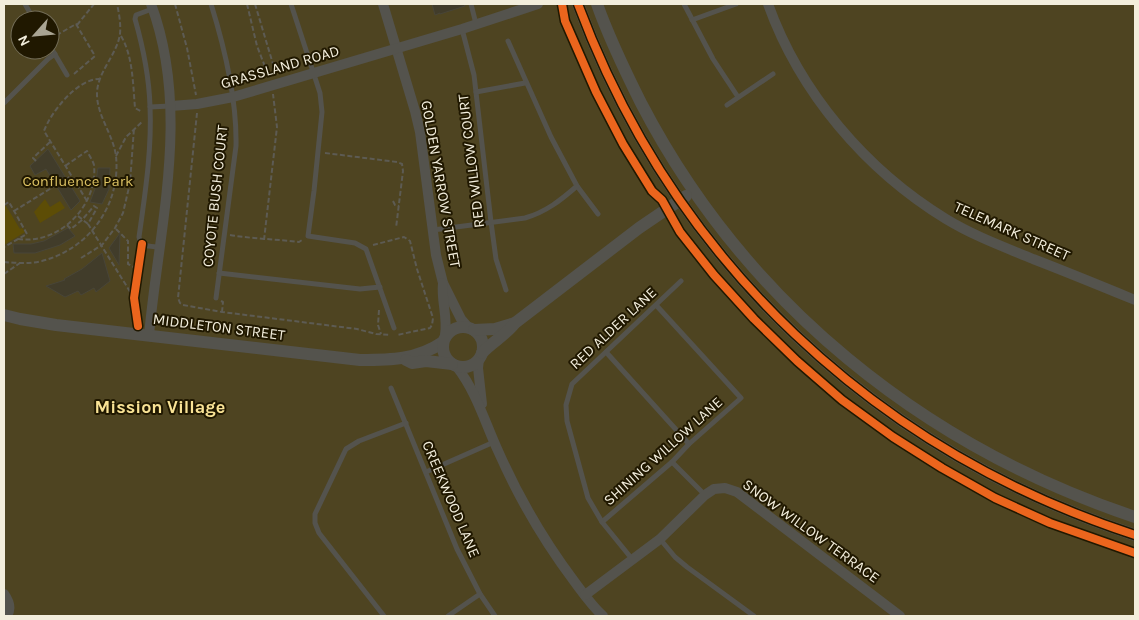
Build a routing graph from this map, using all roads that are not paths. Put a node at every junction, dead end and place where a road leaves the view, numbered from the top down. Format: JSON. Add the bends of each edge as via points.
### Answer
{"nodes":[{"id":1,"x":211,"y":4,"type":"edge"},
{"id":2,"x":292,"y":4,"type":"edge"},
{"id":3,"x":383,"y":4,"type":"edge"},
{"id":4,"x":470,"y":4,"type":"edge"},
{"id":5,"x":538,"y":4,"type":"edge"},
{"id":6,"x":578,"y":4,"type":"edge"},
{"id":7,"x":597,"y":4,"type":"edge"},
{"id":8,"x":684,"y":4,"type":"edge"},
{"id":9,"x":736,"y":4,"type":"edge"},
{"id":10,"x":768,"y":4,"type":"edge"},
{"id":11,"x":152,"y":6,"type":"edge"},
{"id":12,"x":692,"y":20,"type":"junction"},
{"id":13,"x":476,"y":24,"type":"junction"},
{"id":14,"x":462,"y":29,"type":"junction"},
{"id":15,"x":508,"y":41,"type":"dead end"},
{"id":16,"x":396,"y":48,"type":"junction"},
{"id":17,"x":47,"y":60,"type":"edge"},
{"id":18,"x":59,"y":60,"type":"edge"},
{"id":19,"x":67,"y":74,"type":"road end"},
{"id":20,"x":312,"y":74,"type":"junction"},
{"id":21,"x":773,"y":74,"type":"dead end"},
{"id":22,"x":525,"y":83,"type":"junction"},
{"id":23,"x":476,"y":92,"type":"junction"},
{"id":24,"x":233,"y":97,"type":"junction"},
{"id":25,"x":738,"y":98,"type":"junction"},
{"id":26,"x":4,"y":103,"type":"edge"},
{"id":27,"x":727,"y":105,"type":"dead end"},
{"id":28,"x":171,"y":106,"type":"junction"},
{"id":29,"x":150,"y":107,"type":"junction"},
{"id":30,"x":577,"y":186,"type":"junction"},
{"id":31,"x":694,"y":191,"type":"junction"},
{"id":32,"x":679,"y":200,"type":"junction"},
{"id":33,"x":598,"y":214,"type":"dead end"},
{"id":34,"x":491,"y":222,"type":"junction"},
{"id":35,"x":433,"y":230,"type":"junction"},
{"id":36,"x":160,"y":247,"type":"junction"},
{"id":37,"x":219,"y":273,"type":"junction"},
{"id":38,"x":680,"y":281,"type":"dead end"},
{"id":39,"x":443,"y":283,"type":"junction"},
{"id":40,"x":380,"y":287,"type":"junction"},
{"id":41,"x":506,"y":290,"type":"dead end"},
{"id":42,"x":216,"y":298,"type":"dead end"},
{"id":43,"x":1135,"y":300,"type":"edge"},
{"id":44,"x":656,"y":306,"type":"junction"},
{"id":45,"x":4,"y":315,"type":"edge"},
{"id":46,"x":515,"y":323,"type":"junction"},
{"id":47,"x":394,"y":328,"type":"dead end"},
{"id":48,"x":471,"y":328,"type":"junction"},
{"id":49,"x":149,"y":335,"type":"junction"},
{"id":50,"x":444,"y":338,"type":"junction"},
{"id":51,"x":606,"y":352,"type":"junction"},
{"id":52,"x":481,"y":356,"type":"junction"},
{"id":53,"x":401,"y":359,"type":"junction"},
{"id":54,"x":455,"y":366,"type":"junction"},
{"id":55,"x":391,"y":388,"type":"dead end"},
{"id":56,"x":482,"y":410,"type":"junction"},
{"id":57,"x":406,"y":423,"type":"junction"},
{"id":58,"x":494,"y":442,"type":"junction"},
{"id":59,"x":689,"y":444,"type":"junction"},
{"id":60,"x":672,"y":462,"type":"junction"},
{"id":61,"x":426,"y":472,"type":"junction"},
{"id":62,"x":705,"y":495,"type":"junction"},
{"id":63,"x":1135,"y":517,"type":"edge"},
{"id":64,"x":602,"y":522,"type":"junction"},
{"id":65,"x":1135,"y":535,"type":"edge"},
{"id":66,"x":660,"y":539,"type":"junction"},
{"id":67,"x":632,"y":560,"type":"junction"},
{"id":68,"x":480,"y":594,"type":"junction"},
{"id":69,"x":585,"y":595,"type":"junction"},
{"id":70,"x":6,"y":597,"type":"edge"},
{"id":71,"x":898,"y":615,"type":"edge"},
{"id":72,"x":7,"y":616,"type":"edge"},
{"id":73,"x":384,"y":616,"type":"edge"},
{"id":74,"x":448,"y":616,"type":"edge"},
{"id":75,"x":495,"y":616,"type":"edge"},
{"id":76,"x":603,"y":616,"type":"edge"},
{"id":77,"x":754,"y":616,"type":"edge"}],
"edges":[{"from":1,"to":24,"type":"lane","name":"COYOTE BUSH COURT"},
{"from":2,"to":20,"type":"lane"},
{"from":3,"to":16,"type":"street","name":"GOLDEN YARROW STREET"},
{"from":4,"to":13,"type":"lane"},
{"from":5,"to":13,"type":"street","name":"GRASSLAND ROAD"},
{"from":6,"to":32,"type":"street","via":[[628,115]]},
{"from":7,"to":31,"type":"street","via":[[647,114]]},
{"from":8,"to":12,"type":"lane"},
{"from":9,"to":12,"type":"lane"},
{"from":10,"to":43,"type":"street","name":"TELEMARK STREET","via":[[785,43],[821,104],[864,155],[898,186],[969,231]]},
{"from":11,"to":28,"type":"street","via":[[162,40]]},
{"from":11,"to":29,"type":"lane","via":[[134,19],[147,70]]},
{"from":12,"to":25,"type":"lane"},
{"from":13,"to":14,"type":"street","name":"GRASSLAND ROAD"},
{"from":14,"to":16,"type":"street","name":"GRASSLAND ROAD"},
{"from":14,"to":23,"type":"lane","name":"RED WILLOW COURT"},
{"from":15,"to":22,"type":"lane"},
{"from":16,"to":20,"type":"street","name":"GRASSLAND ROAD"},
{"from":16,"to":35,"type":"street","name":"GOLDEN YARROW STREET","via":[[420,132]]},
{"from":17,"to":26,"type":"lane"},
{"from":18,"to":19,"type":"lane"},
{"from":20,"to":24,"type":"street","name":"GRASSLAND ROAD"},
{"from":20,"to":40,"type":"lane","via":[[320,93],[322,112],[308,236],[355,243],[366,249]]},
{"from":21,"to":25,"type":"lane"},
{"from":22,"to":23,"type":"lane"},
{"from":22,"to":30,"type":"lane"},
{"from":23,"to":34,"type":"lane","name":"RED WILLOW COURT"},
{"from":24,"to":28,"type":"street","name":"GRASSLAND ROAD"},
{"from":24,"to":37,"type":"lane","name":"COYOTE BUSH COURT","via":[[236,146]]},
{"from":25,"to":27,"type":"lane"},
{"from":28,"to":29,"type":"lane"},
{"from":28,"to":36,"type":"street"},
{"from":29,"to":36,"type":"lane","via":[[149,154],[139,237],[142,244]]},
{"from":30,"to":33,"type":"lane"},
{"from":30,"to":34,"type":"lane","via":[[539,214]]},
{"from":31,"to":32,"type":"street"},
{"from":31,"to":63,"type":"street","via":[[723,231],[800,317],[886,389],[933,422],[1033,477]]},
{"from":32,"to":46,"type":"street"},
{"from":32,"to":65,"type":"street","via":[[728,264],[767,307],[854,387],[952,454],[1004,482],[1058,507]]},
{"from":34,"to":35,"type":"lane"},
{"from":34,"to":41,"type":"lane","name":"RED WILLOW COURT","via":[[496,259]]},
{"from":35,"to":39,"type":"street","name":"GOLDEN YARROW STREET"},
{"from":36,"to":49,"type":"street"},
{"from":37,"to":40,"type":"lane","via":[[360,289]]},
{"from":37,"to":42,"type":"lane","name":"COYOTE BUSH COURT"},
{"from":38,"to":44,"type":"lane","name":"RED ALDER LANE"},
{"from":39,"to":48,"type":"street","name":"GOLDEN YARROW STREET","via":[[461,319]]},
{"from":39,"to":50,"type":"street","name":"GOLDEN YARROW STREET"},
{"from":40,"to":47,"type":"lane"},
{"from":44,"to":51,"type":"lane","name":"RED ALDER LANE"},
{"from":44,"to":59,"type":"lane","name":"SHINING WILLOW LANE","via":[[741,398]]},
{"from":45,"to":49,"type":"street","name":"MIDDLETON STREET","via":[[56,325]]},
{"from":46,"to":48,"type":"street","via":[[490,330]]},
{"from":46,"to":52,"type":"street"},
{"from":48,"to":50,"type":"street","via":[[455,327]]},
{"from":48,"to":52,"type":"street","via":[[482,340]]},
{"from":49,"to":53,"type":"street","name":"MIDDLETON STREET","via":[[360,360]]},
{"from":50,"to":53,"type":"street","name":"MIDDLETON STREET","via":[[425,352]]},
{"from":50,"to":54,"type":"street","via":[[444,355]]},
{"from":51,"to":59,"type":"lane"},
{"from":51,"to":64,"type":"lane","name":"RED ALDER LANE","via":[[572,384],[566,405],[567,421],[588,498]]},
{"from":52,"to":54,"type":"street","via":[[469,366]]},
{"from":52,"to":56,"type":"street","via":[[478,368]]},
{"from":53,"to":54,"type":"street","name":"MIDDLETON STREET"},
{"from":54,"to":56,"type":"street","via":[[465,376]]},
{"from":55,"to":57,"type":"lane","name":"CREEKWOOD LANE"},
{"from":56,"to":58,"type":"street"},
{"from":57,"to":61,"type":"lane","name":"CREEKWOOD LANE"},
{"from":57,"to":73,"type":"lane","via":[[359,440],[346,449],[315,514],[319,533]]},
{"from":58,"to":61,"type":"lane"},
{"from":58,"to":69,"type":"street","via":[[536,525]]},
{"from":59,"to":60,"type":"lane","name":"SHINING WILLOW LANE"},
{"from":60,"to":62,"type":"lane"},
{"from":60,"to":64,"type":"lane","name":"SHINING WILLOW LANE"},
{"from":61,"to":68,"type":"lane","name":"CREEKWOOD LANE"},
{"from":62,"to":66,"type":"street","name":"SNOW WILLOW TERRACE"},
{"from":62,"to":71,"type":"street","name":"SNOW WILLOW TERRACE","via":[[714,489],[737,492]]},
{"from":64,"to":67,"type":"lane","name":"RED ALDER LANE"},
{"from":66,"to":67,"type":"street","name":"SNOW WILLOW TERRACE"},
{"from":66,"to":77,"type":"lane","via":[[687,567]]},
{"from":67,"to":69,"type":"street","name":"SNOW WILLOW TERRACE"},
{"from":68,"to":74,"type":"lane"},
{"from":68,"to":75,"type":"lane","name":"CREEKWOOD LANE"},
{"from":69,"to":76,"type":"street"},
{"from":70,"to":72,"type":"street","via":[[10,608]]}]}
